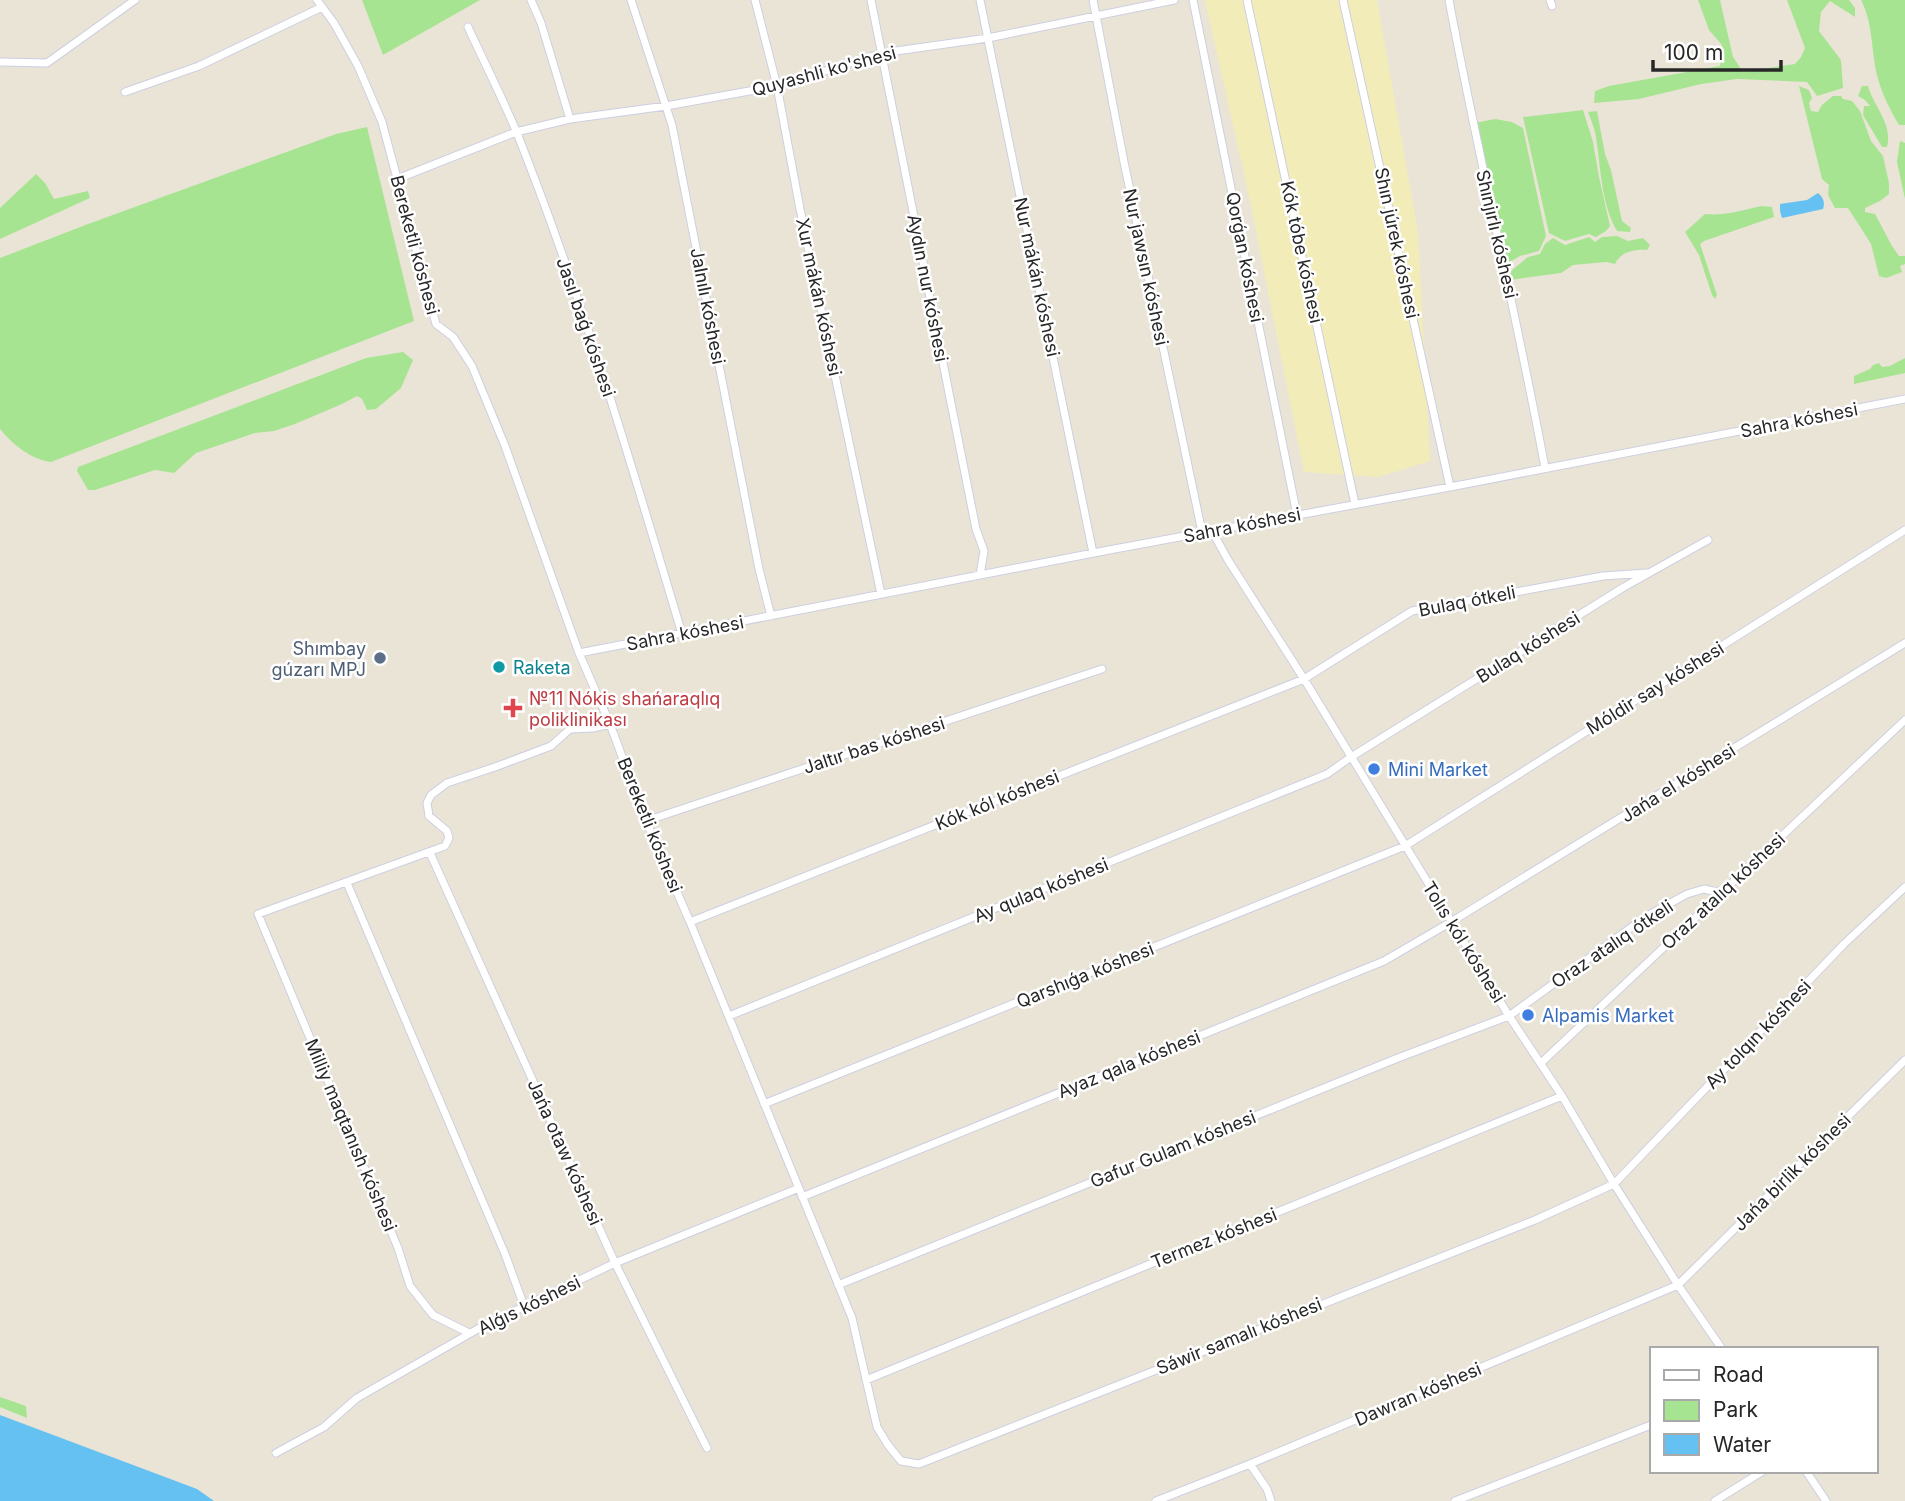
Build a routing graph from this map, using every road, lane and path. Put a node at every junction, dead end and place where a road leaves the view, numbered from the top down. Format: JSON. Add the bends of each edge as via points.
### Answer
{"nodes":[{"id":1,"x":135,"y":0,"type":"edge"},
{"id":2,"x":531,"y":0,"type":"edge"},
{"id":3,"x":631,"y":0,"type":"edge"},
{"id":4,"x":755,"y":0,"type":"edge"},
{"id":5,"x":871,"y":0,"type":"edge"},
{"id":6,"x":980,"y":0,"type":"edge"},
{"id":7,"x":1093,"y":0,"type":"edge"},
{"id":8,"x":1174,"y":0,"type":"edge"},
{"id":9,"x":1193,"y":0,"type":"edge"},
{"id":10,"x":1247,"y":0,"type":"edge"},
{"id":11,"x":1343,"y":0,"type":"edge"},
{"id":12,"x":1449,"y":0,"type":"edge"},
{"id":13,"x":320,"y":4,"type":"edge"},
{"id":14,"x":1096,"y":15,"type":"junction"},
{"id":15,"x":467,"y":27,"type":"dead end"},
{"id":16,"x":988,"y":38,"type":"junction"},
{"id":17,"x":882,"y":53,"type":"junction"},
{"id":18,"x":0,"y":62,"type":"edge"},
{"id":19,"x":776,"y":86,"type":"junction"},
{"id":20,"x":125,"y":92,"type":"dead end"},
{"id":21,"x":666,"y":106,"type":"junction"},
{"id":22,"x":570,"y":120,"type":"junction"},
{"id":23,"x":516,"y":132,"type":"junction"},
{"id":24,"x":397,"y":179,"type":"junction"},
{"id":25,"x":1905,"y":399,"type":"edge"},
{"id":26,"x":1545,"y":468,"type":"junction"},
{"id":27,"x":1450,"y":487,"type":"junction"},
{"id":28,"x":1355,"y":504,"type":"junction"},
{"id":29,"x":1297,"y":515,"type":"junction"},
{"id":30,"x":1905,"y":530,"type":"edge"},
{"id":31,"x":1212,"y":531,"type":"junction"},
{"id":32,"x":1202,"y":533,"type":"junction"},
{"id":33,"x":1708,"y":540,"type":"dead end"},
{"id":34,"x":1093,"y":553,"type":"junction"},
{"id":35,"x":1649,"y":573,"type":"junction"},
{"id":36,"x":980,"y":575,"type":"junction"},
{"id":37,"x":881,"y":594,"type":"junction"},
{"id":38,"x":771,"y":617,"type":"junction"},
{"id":39,"x":682,"y":634,"type":"junction"},
{"id":40,"x":1905,"y":643,"type":"edge"},
{"id":41,"x":579,"y":653,"type":"junction"},
{"id":42,"x":1102,"y":669,"type":"dead end"},
{"id":43,"x":1304,"y":679,"type":"junction"},
{"id":44,"x":1905,"y":720,"type":"edge"},
{"id":45,"x":610,"y":724,"type":"junction"},
{"id":46,"x":1351,"y":757,"type":"junction"},
{"id":47,"x":646,"y":821,"type":"junction"},
{"id":48,"x":1405,"y":846,"type":"junction"},
{"id":49,"x":430,"y":853,"type":"junction"},
{"id":50,"x":346,"y":883,"type":"junction"},
{"id":51,"x":1905,"y":887,"type":"edge"},
{"id":52,"x":1721,"y":893,"type":"junction"},
{"id":53,"x":690,"y":922,"type":"junction"},
{"id":54,"x":1451,"y":922,"type":"junction"},
{"id":55,"x":729,"y":1016,"type":"junction"},
{"id":56,"x":1509,"y":1016,"type":"junction"},
{"id":57,"x":1905,"y":1060,"type":"edge"},
{"id":58,"x":1541,"y":1063,"type":"junction"},
{"id":59,"x":1562,"y":1096,"type":"junction"},
{"id":60,"x":764,"y":1104,"type":"junction"},
{"id":61,"x":1614,"y":1184,"type":"junction"},
{"id":62,"x":799,"y":1188,"type":"junction"},
{"id":63,"x":802,"y":1197,"type":"junction"},
{"id":64,"x":615,"y":1263,"type":"junction"},
{"id":65,"x":838,"y":1285,"type":"junction"},
{"id":66,"x":1678,"y":1285,"type":"junction"},
{"id":67,"x":524,"y":1306,"type":"junction"},
{"id":68,"x":469,"y":1333,"type":"junction"},
{"id":69,"x":1720,"y":1347,"type":"edge"},
{"id":70,"x":866,"y":1380,"type":"junction"},
{"id":71,"x":1650,"y":1426,"type":"edge"},
{"id":72,"x":877,"y":1427,"type":"joint"},
{"id":73,"x":707,"y":1448,"type":"dead end"},
{"id":74,"x":276,"y":1453,"type":"dead end"},
{"id":75,"x":1250,"y":1464,"type":"junction"},
{"id":76,"x":1759,"y":1473,"type":"edge"},
{"id":77,"x":1807,"y":1473,"type":"edge"},
{"id":78,"x":1156,"y":1501,"type":"edge"},
{"id":79,"x":1271,"y":1501,"type":"edge"},
{"id":80,"x":1455,"y":1501,"type":"edge"},
{"id":81,"x":1715,"y":1501,"type":"edge"},
{"id":82,"x":1826,"y":1501,"type":"edge"}],
"edges":[{"from":1,"to":18,"type":"street","via":[[47,64]]},
{"from":2,"to":22,"type":"street"},
{"from":3,"to":21,"type":"street","name":"Jalnılı kóshesi"},
{"from":4,"to":19,"type":"street","name":"Xur mákán kóshesi"},
{"from":5,"to":17,"type":"street","name":"Aydın nur kóshesi"},
{"from":6,"to":16,"type":"street","name":"Nur mákán kóshesi"},
{"from":7,"to":14,"type":"street","name":"Nur jawsın kóshesi"},
{"from":8,"to":14,"type":"street","name":"Quyashli ko'shesi"},
{"from":9,"to":29,"type":"street","name":"Qorǵan kóshesi"},
{"from":10,"to":28,"type":"street","name":"Kók tóbe kóshesi"},
{"from":11,"to":27,"type":"street","name":"Shın júrek kóshesi"},
{"from":12,"to":26,"type":"street","name":"Shınjırlı kóshesi"},
{"from":13,"to":20,"type":"street","via":[[199,66]]},
{"from":13,"to":24,"type":"street","name":"Bereketli kóshesi","via":[[358,66],[382,122]]},
{"from":14,"to":16,"type":"street","name":"Quyashli ko'shesi"},
{"from":14,"to":32,"type":"street","name":"Nur jawsın kóshesi"},
{"from":15,"to":23,"type":"street","name":"Jasıl baǵ kóshesi"},
{"from":16,"to":17,"type":"street","name":"Quyashli ko'shesi"},
{"from":16,"to":34,"type":"street","name":"Nur mákán kóshesi"},
{"from":17,"to":19,"type":"street","name":"Quyashli ko'shesi"},
{"from":17,"to":36,"type":"street","name":"Aydın nur kóshesi","via":[[973,515],[984,551]]},
{"from":19,"to":21,"type":"street","name":"Quyashli ko'shesi"},
{"from":19,"to":37,"type":"street","name":"Xur mákán kóshesi"},
{"from":21,"to":22,"type":"street","name":"Quyashli ko'shesi"},
{"from":21,"to":38,"type":"street","name":"Jalnılı kóshesi"},
{"from":22,"to":23,"type":"street","name":"Quyashli ko'shesi"},
{"from":23,"to":24,"type":"street","name":"Quyashli ko'shesi"},
{"from":23,"to":39,"type":"street","name":"Jasıl baǵ kóshesi","via":[[587,326]]},
{"from":24,"to":41,"type":"street","name":"Bereketli kóshesi","via":[[436,324],[453,337],[472,366]]},
{"from":25,"to":26,"type":"street","name":"Sahra kóshesi"},
{"from":26,"to":27,"type":"street","name":"Sahra kóshesi"},
{"from":27,"to":28,"type":"street","name":"Sahra kóshesi"},
{"from":28,"to":29,"type":"street","name":"Sahra kóshesi"},
{"from":29,"to":31,"type":"street","name":"Sahra kóshesi"},
{"from":30,"to":48,"type":"street","name":"Móldir say kóshesi"},
{"from":31,"to":32,"type":"street","name":"Sahra kóshesi"},
{"from":31,"to":43,"type":"street","name":"Tolıs kól kóshesi"},
{"from":32,"to":34,"type":"street","name":"Sahra kóshesi"},
{"from":33,"to":35,"type":"street","name":"Bulaq kóshesi"},
{"from":34,"to":36,"type":"street","name":"Sahra kóshesi"},
{"from":35,"to":43,"type":"street","name":"Bulaq ótkeli","via":[[1603,576],[1412,611]]},
{"from":35,"to":46,"type":"street","name":"Bulaq kóshesi"},
{"from":36,"to":37,"type":"street","name":"Sahra kóshesi"},
{"from":37,"to":38,"type":"street","name":"Sahra kóshesi"},
{"from":38,"to":39,"type":"street","name":"Sahra kóshesi"},
{"from":39,"to":41,"type":"street","name":"Sahra kóshesi"},
{"from":40,"to":54,"type":"street","name":"Jańa el kóshesi"},
{"from":41,"to":45,"type":"street","name":"Bereketli kóshesi"},
{"from":42,"to":47,"type":"street","name":"Jaltır bas kóshesi"},
{"from":43,"to":46,"type":"street","name":"Tolıs kól kóshesi"},
{"from":43,"to":53,"type":"street","name":"Kók kól kóshesi"},
{"from":44,"to":52,"type":"street","name":"Oraz atalıq kóshesi"},
{"from":45,"to":47,"type":"street","name":"Bereketli kóshesi"},
{"from":45,"to":49,"type":"street","via":[[570,729],[551,746],[447,783],[427,803],[429,816],[449,838],[445,846]]},
{"from":46,"to":48,"type":"street","name":"Tolıs kól kóshesi"},
{"from":46,"to":55,"type":"street","name":"Ay qulaq kóshesi","via":[[1327,774]]},
{"from":47,"to":53,"type":"street","name":"Bereketli kóshesi"},
{"from":48,"to":54,"type":"street","name":"Tolıs kól kóshesi"},
{"from":48,"to":60,"type":"street","name":"Qarshıǵa kóshesi"},
{"from":49,"to":50,"type":"street"},
{"from":49,"to":64,"type":"street","name":"Jańa otaw kóshesi"},
{"from":50,"to":67,"type":"street"},
{"from":50,"to":68,"type":"street","name":"Milliy maqtanısh kóshesi","via":[[258,914],[410,1286],[433,1315]]},
{"from":51,"to":61,"type":"street","name":"Ay tolqın kóshesi","via":[[1844,944]]},
{"from":52,"to":56,"type":"street","name":"Oraz atalıq ótkeli","via":[[1696,891],[1647,916]]},
{"from":52,"to":58,"type":"street","name":"Oraz atalıq kóshesi"},
{"from":53,"to":55,"type":"street","name":"Bereketli kóshesi"},
{"from":54,"to":56,"type":"street","name":"Tolıs kól kóshesi"},
{"from":54,"to":63,"type":"street","name":"Ayaz qala kóshesi","via":[[1384,961]]},
{"from":55,"to":60,"type":"street","name":"Bereketli kóshesi"},
{"from":56,"to":58,"type":"street","name":"Tolıs kól kóshesi"},
{"from":56,"to":65,"type":"street","name":"Gafur Gulam kóshesi"},
{"from":57,"to":66,"type":"street","name":"Jańa birlik kóshesi"},
{"from":58,"to":59,"type":"street","name":"Tolıs kól kóshesi"},
{"from":59,"to":61,"type":"street","name":"Tolıs kól kóshesi"},
{"from":59,"to":70,"type":"street","name":"Termez kóshesi"},
{"from":60,"to":62,"type":"street","name":"Bereketli kóshesi"},
{"from":61,"to":66,"type":"street","name":"Tolıs kól kóshesi"},
{"from":61,"to":72,"type":"street","name":"Sáwir samalı kóshesi","via":[[1535,1220],[919,1464],[901,1461]]},
{"from":62,"to":63,"type":"street","name":"Bereketli kóshesi"},
{"from":62,"to":64,"type":"street","name":"Alǵıs kóshesi"},
{"from":63,"to":65,"type":"street","name":"Bereketli kóshesi"},
{"from":64,"to":67,"type":"street","name":"Alǵıs kóshesi"},
{"from":64,"to":73,"type":"street","name":"Jańa otaw kóshesi"},
{"from":65,"to":70,"type":"street","name":"Bereketli kóshesi","via":[[852,1318]]},
{"from":66,"to":69,"type":"street","name":"Tolıs kól kóshesi"},
{"from":66,"to":75,"type":"street","name":"Dawran kóshesi"},
{"from":67,"to":68,"type":"street","name":"Alǵıs kóshesi"},
{"from":68,"to":74,"type":"street","name":"Alǵıs kóshesi","via":[[357,1398],[324,1427]]},
{"from":70,"to":72,"type":"street","name":"Bereketli kóshesi"},
{"from":71,"to":80,"type":"street"},
{"from":75,"to":78,"type":"street","name":"Dawran kóshesi"},
{"from":75,"to":79,"type":"street"},
{"from":76,"to":81,"type":"street"},
{"from":77,"to":82,"type":"street"}]}
